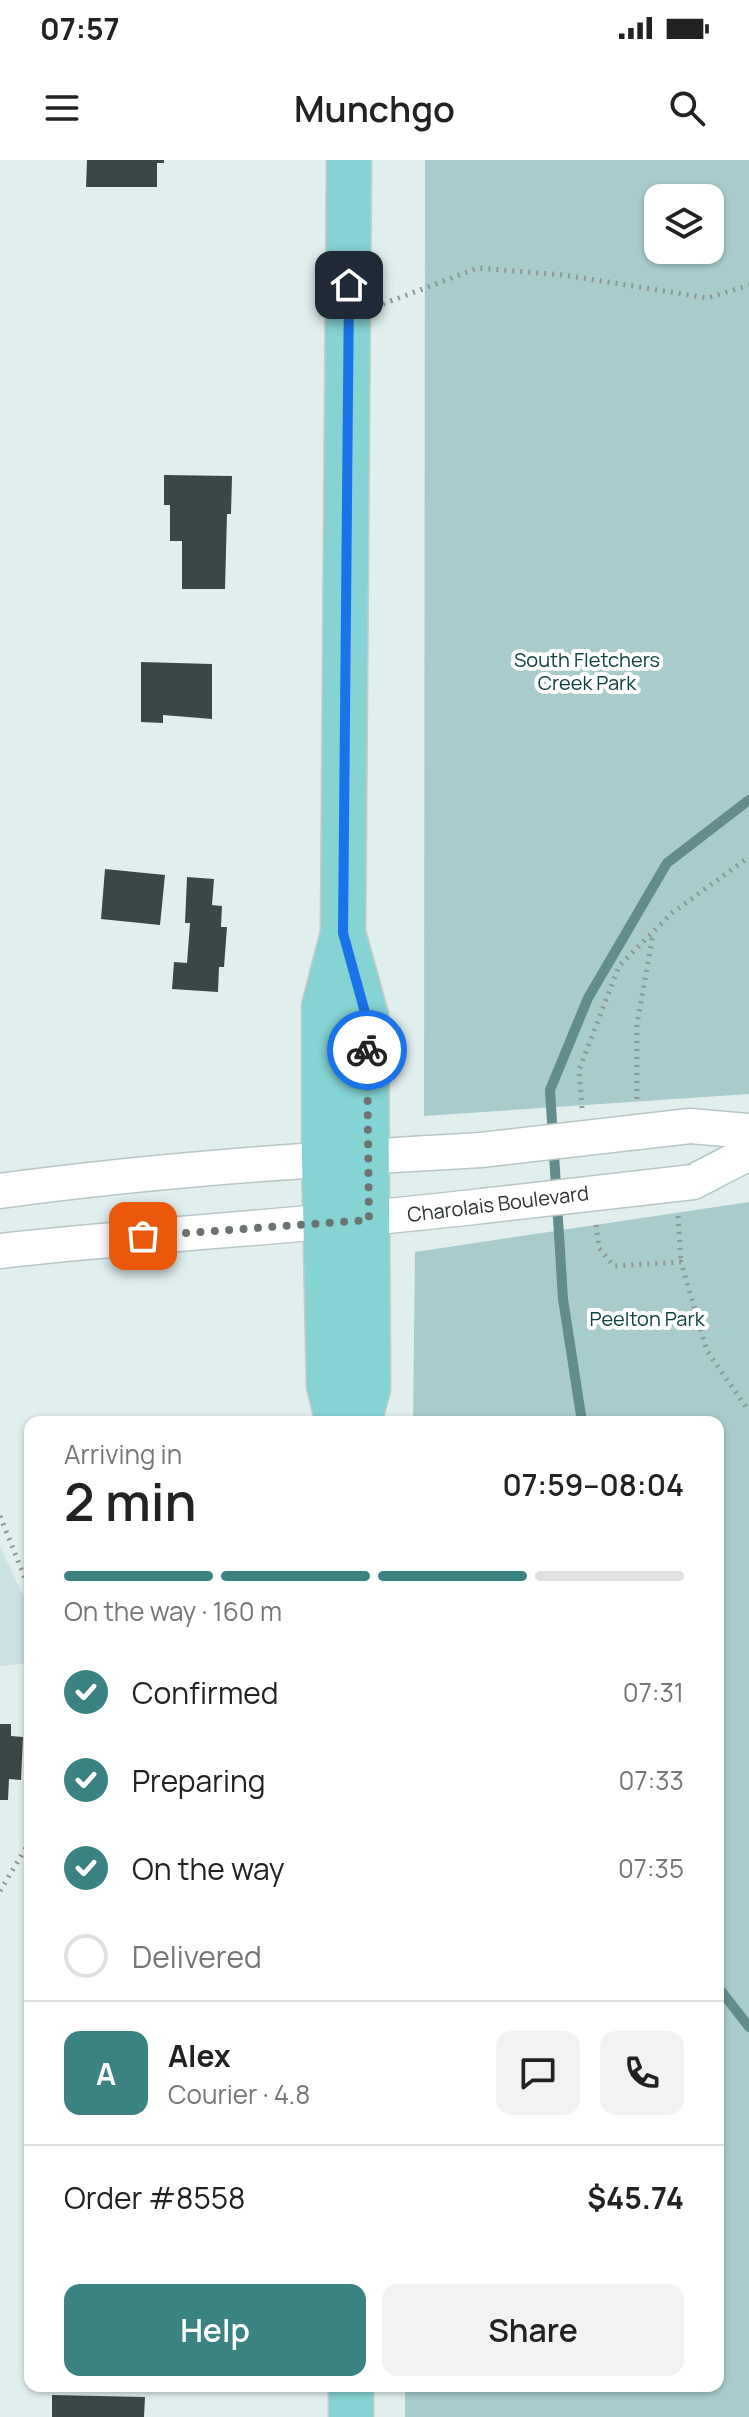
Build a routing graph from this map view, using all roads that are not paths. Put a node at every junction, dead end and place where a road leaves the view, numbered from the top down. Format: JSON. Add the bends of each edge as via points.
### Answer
{"nodes":[{"id":1,"x":349,"y":160,"type":"edge"},
{"id":2,"x":343,"y":933,"type":"junction"},
{"id":3,"x":749,"y":1131,"type":"edge"},
{"id":4,"x":749,"y":1153,"type":"edge"},
{"id":5,"x":369,"y":1156,"type":"junction"},
{"id":6,"x":324,"y":1158,"type":"junction"},
{"id":7,"x":0,"y":1191,"type":"edge"},
{"id":8,"x":369,"y":1220,"type":"junction"},
{"id":9,"x":326,"y":1223,"type":"junction"},
{"id":10,"x":0,"y":1251,"type":"edge"},
{"id":11,"x":337,"y":1416,"type":"edge"},
{"id":12,"x":361,"y":1416,"type":"edge"},
{"id":13,"x":351,"y":2392,"type":"edge"},
{"id":14,"x":351,"y":2417,"type":"edge"}],
"edges":[{"from":1,"to":2,"type":"main road"},
{"from":2,"to":5,"type":"main road","via":[[366,1016]]},
{"from":2,"to":6,"type":"main road","via":[[324,1007]]},
{"from":3,"to":5,"type":"street","bridge":true,"via":[[690,1126],[481,1150]]},
{"from":4,"to":8,"type":"street","name":"Charolais Boulevard","bridge":true,"via":[[682,1183]]},
{"from":5,"to":6,"type":"street"},
{"from":5,"to":8,"type":"main road"},
{"from":6,"to":7,"type":"street"},
{"from":6,"to":9,"type":"main road"},
{"from":8,"to":9,"type":"street","name":"Charolais Boulevard"},
{"from":8,"to":12,"type":"main road","via":[[368,1388]]},
{"from":9,"to":10,"type":"street","name":"Charolais Boulevard"},
{"from":9,"to":11,"type":"main road","via":[[329,1385]]},
{"from":13,"to":14,"type":"main road"}]}
